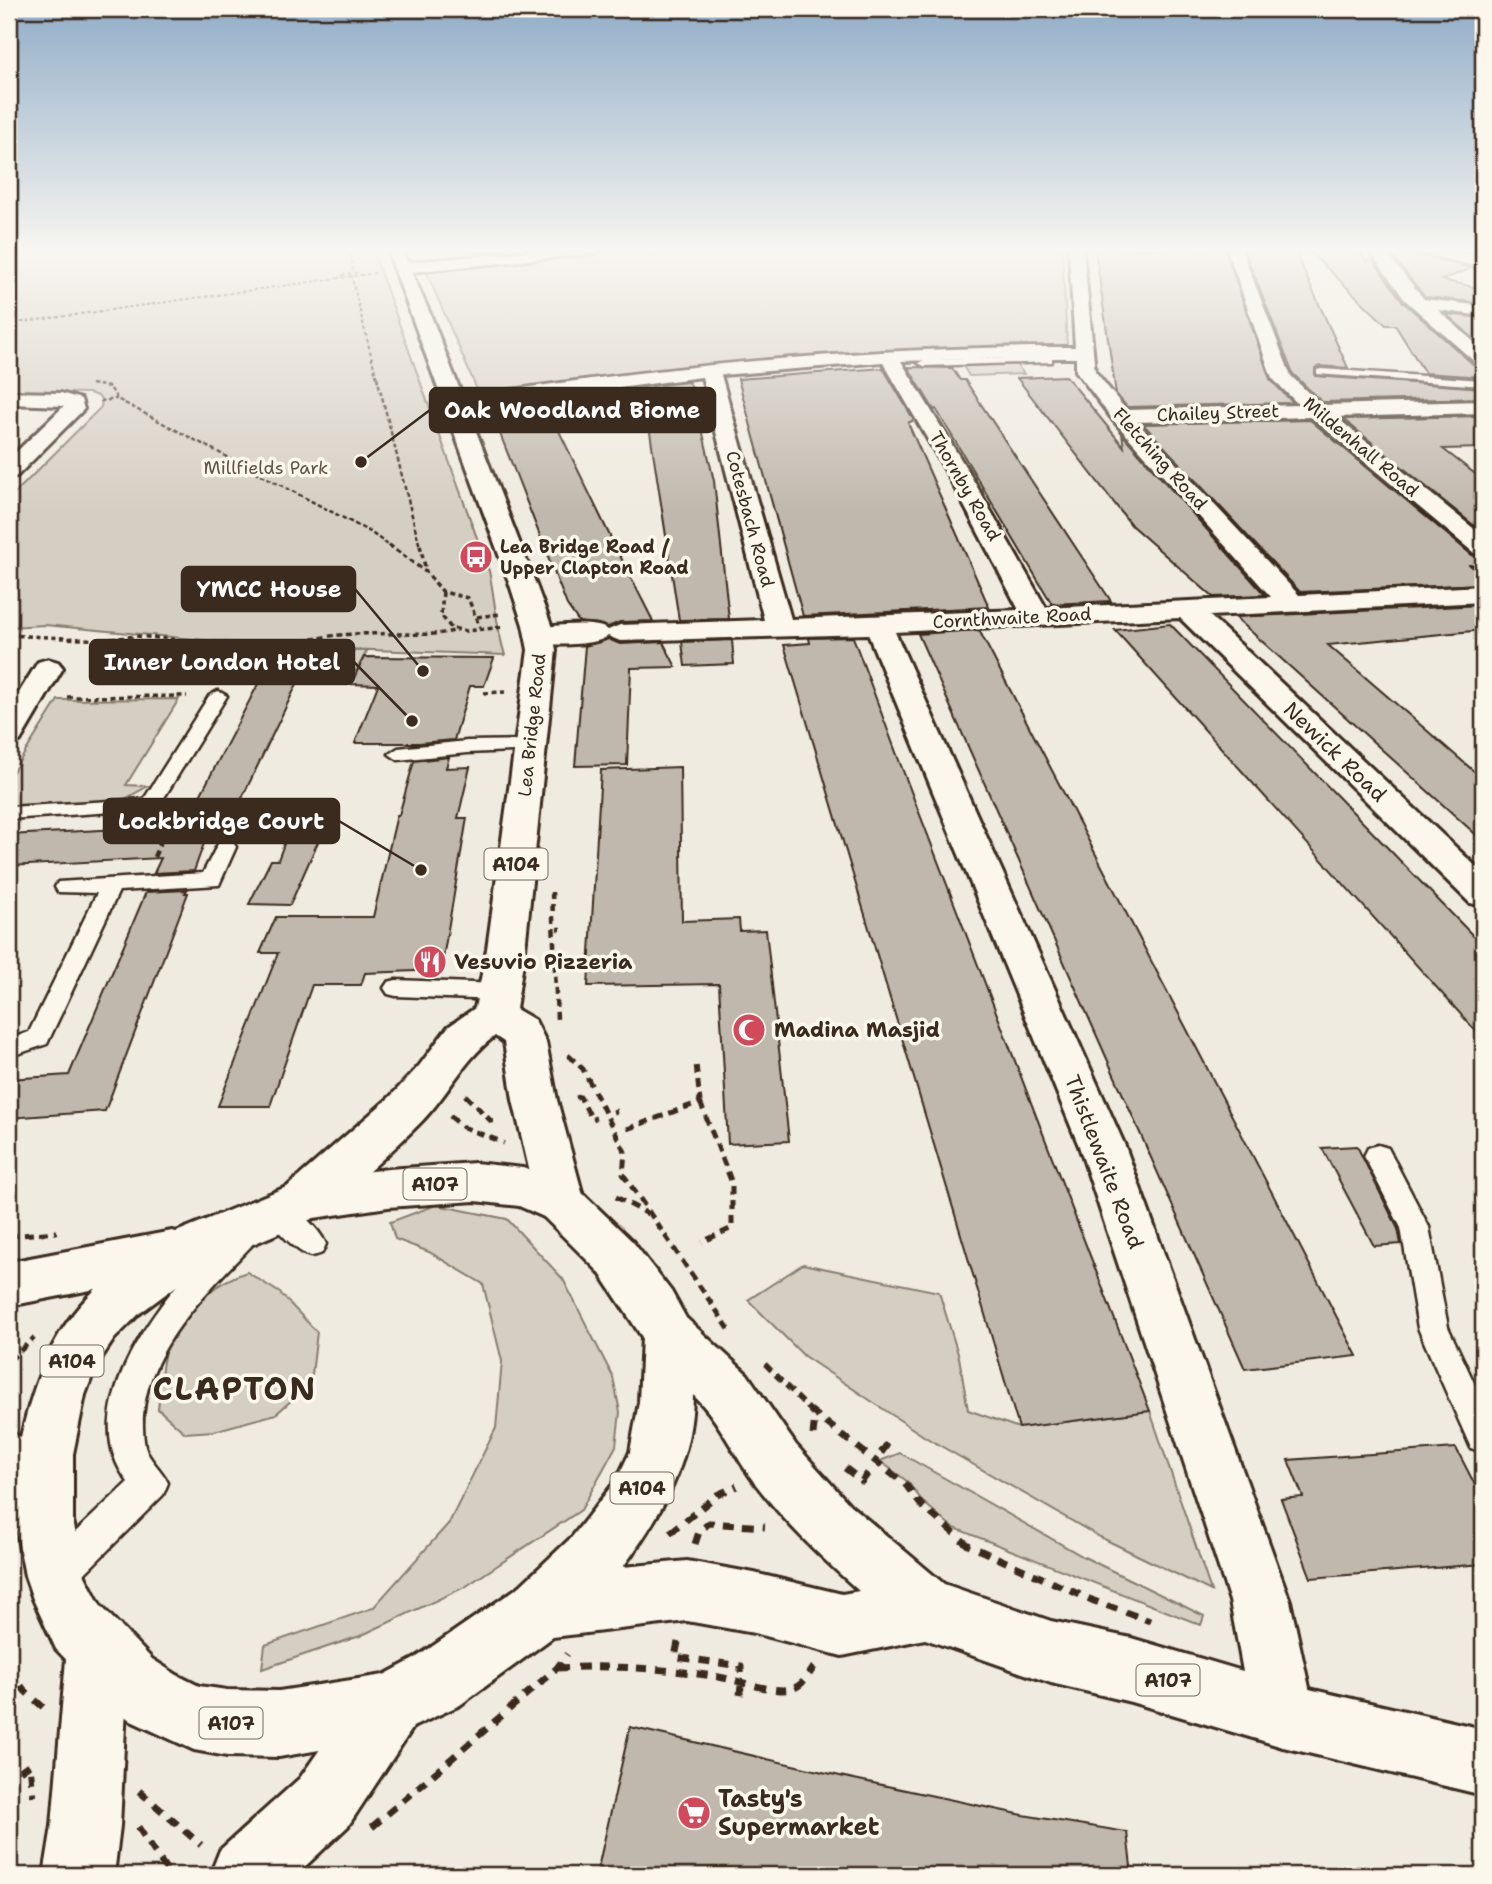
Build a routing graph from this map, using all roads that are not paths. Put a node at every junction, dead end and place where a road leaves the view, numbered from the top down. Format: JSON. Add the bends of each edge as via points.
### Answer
{"nodes":[{"id":1,"x":429,"y":337,"type":"edge"},
{"id":2,"x":1084,"y":337,"type":"edge"},
{"id":3,"x":1267,"y":337,"type":"edge"},
{"id":4,"x":1458,"y":337,"type":"edge"},
{"id":5,"x":1086,"y":353,"type":"junction"},
{"id":6,"x":1015,"y":357,"type":"junction"},
{"id":7,"x":890,"y":358,"type":"junction"},
{"id":8,"x":953,"y":359,"type":"junction"},
{"id":9,"x":1483,"y":359,"type":"edge"},
{"id":10,"x":1048,"y":360,"type":"dead end"},
{"id":11,"x":924,"y":363,"type":"dead end"},
{"id":12,"x":1365,"y":363,"type":"dead end"},
{"id":13,"x":710,"y":370,"type":"junction"},
{"id":14,"x":1321,"y":372,"type":"dead end"},
{"id":15,"x":1031,"y":376,"type":"dead end"},
{"id":16,"x":1372,"y":376,"type":"junction"},
{"id":17,"x":965,"y":378,"type":"dead end"},
{"id":18,"x":1483,"y":383,"type":"edge"},
{"id":19,"x":9,"y":398,"type":"edge"},
{"id":20,"x":490,"y":399,"type":"joint"},
{"id":21,"x":453,"y":404,"type":"junction"},
{"id":22,"x":1483,"y":407,"type":"edge"},
{"id":23,"x":1316,"y":411,"type":"junction"},
{"id":24,"x":1121,"y":416,"type":"junction"},
{"id":25,"x":9,"y":471,"type":"edge"},
{"id":26,"x":1483,"y":548,"type":"edge"},
{"id":27,"x":1483,"y":594,"type":"edge"},
{"id":28,"x":1292,"y":604,"type":"junction"},
{"id":29,"x":1187,"y":609,"type":"junction"},
{"id":30,"x":1037,"y":617,"type":"junction"},
{"id":31,"x":878,"y":625,"type":"junction"},
{"id":32,"x":780,"y":628,"type":"junction"},
{"id":33,"x":540,"y":636,"type":"junction"},
{"id":34,"x":48,"y":668,"type":"dead end"},
{"id":35,"x":218,"y":696,"type":"road end"},
{"id":36,"x":9,"y":734,"type":"edge"},
{"id":37,"x":531,"y":746,"type":"junction"},
{"id":38,"x":398,"y":754,"type":"dead end"},
{"id":39,"x":9,"y":813,"type":"edge"},
{"id":40,"x":226,"y":847,"type":"dead end"},
{"id":41,"x":111,"y":885,"type":"junction"},
{"id":42,"x":66,"y":887,"type":"dead end"},
{"id":43,"x":1483,"y":894,"type":"edge"},
{"id":44,"x":396,"y":988,"type":"dead end"},
{"id":45,"x":496,"y":1004,"type":"junction"},
{"id":46,"x":9,"y":1048,"type":"edge"},
{"id":47,"x":1378,"y":1156,"type":"dead end"},
{"id":48,"x":561,"y":1203,"type":"junction"},
{"id":49,"x":288,"y":1219,"type":"junction"},
{"id":50,"x":189,"y":1249,"type":"junction"},
{"id":51,"x":9,"y":1284,"type":"edge"},
{"id":52,"x":668,"y":1335,"type":"junction"},
{"id":53,"x":1483,"y":1437,"type":"edge"},
{"id":54,"x":9,"y":1460,"type":"edge"},
{"id":55,"x":50,"y":1549,"type":"junction"},
{"id":56,"x":542,"y":1608,"type":"junction"},
{"id":57,"x":925,"y":1608,"type":"junction"},
{"id":58,"x":97,"y":1647,"type":"junction"},
{"id":59,"x":389,"y":1706,"type":"junction"},
{"id":60,"x":1283,"y":1715,"type":"junction"},
{"id":61,"x":1483,"y":1762,"type":"edge"},
{"id":62,"x":229,"y":1864,"type":"edge"},
{"id":63,"x":79,"y":1875,"type":"edge"}],
"edges":[{"from":1,"to":21,"type":"main road","name":"Lea Bridge Road","number":"A104"},
{"from":2,"to":5,"type":"main road","name":"Fletching Road"},
{"from":3,"to":23,"type":"main road","name":"Mildenhall Road","via":[[1282,378]]},
{"from":4,"to":9,"type":"main road"},
{"from":5,"to":6,"type":"main road"},
{"from":5,"to":24,"type":"main road","name":"Fletching Road","via":[[1086,371]]},
{"from":6,"to":8,"type":"main road"},
{"from":6,"to":10,"type":"lane"},
{"from":6,"to":15,"type":"lane"},
{"from":7,"to":8,"type":"main road"},
{"from":7,"to":13,"type":"main road"},
{"from":7,"to":30,"type":"main road","name":"Thornby Road"},
{"from":8,"to":11,"type":"lane"},
{"from":8,"to":17,"type":"lane"},
{"from":12,"to":16,"type":"lane"},
{"from":13,"to":20,"type":"main road"},
{"from":13,"to":32,"type":"main road","name":"Cotesbach Road"},
{"from":14,"to":16,"type":"lane"},
{"from":16,"to":18,"type":"lane"},
{"from":19,"to":25,"type":"main road","via":[[61,399],[74,403],[74,409]]},
{"from":20,"to":21,"type":"lane"},
{"from":21,"to":33,"type":"main road","name":"Lea Bridge Road","number":"A104"},
{"from":22,"to":23,"type":"main road","name":"Chailey Street"},
{"from":23,"to":24,"type":"main road","name":"Chailey Street"},
{"from":23,"to":26,"type":"main road","name":"Mildenhall Road"},
{"from":24,"to":28,"type":"main road","name":"Fletching Road"},
{"from":27,"to":28,"type":"main road","name":"Cornthwaite Road"},
{"from":28,"to":29,"type":"main road","name":"Cornthwaite Road"},
{"from":29,"to":30,"type":"main road","name":"Cornthwaite Road"},
{"from":29,"to":43,"type":"main road","name":"Newick Road"},
{"from":30,"to":31,"type":"main road","name":"Cornthwaite Road"},
{"from":31,"to":32,"type":"main road","name":"Cornthwaite Road"},
{"from":31,"to":60,"type":"main road","name":"Thistlewaite Road","via":[[1102,1146],[1260,1601]]},
{"from":32,"to":33,"type":"main road","name":"Cornthwaite Road"},
{"from":33,"to":37,"type":"main road","name":"Lea Bridge Road","number":"A104"},
{"from":34,"to":36,"type":"main road"},
{"from":35,"to":39,"type":"lane","via":[[150,805]]},
{"from":37,"to":38,"type":"lane"},
{"from":37,"to":45,"type":"main road","name":"Lea Bridge Road","number":"A104"},
{"from":40,"to":41,"type":"lane","via":[[211,880]]},
{"from":41,"to":42,"type":"lane"},
{"from":41,"to":46,"type":"lane","via":[[38,1038]]},
{"from":44,"to":45,"type":"lane"},
{"from":45,"to":48,"type":"main road","via":[[524,1042]]},
{"from":45,"to":49,"type":"main road","via":[[406,1109]]},
{"from":47,"to":53,"type":"lane","via":[[1415,1227],[1433,1328]]},
{"from":48,"to":49,"type":"main road","number":"A107","via":[[523,1187],[475,1182],[420,1185]]},
{"from":48,"to":52,"type":"main road","number":"A107","via":[[616,1257]]},
{"from":49,"to":50,"type":"main road","number":"A107"},
{"from":49,"to":55,"type":"lane","via":[[180,1303],[132,1385],[127,1422],[131,1457],[151,1483]]},
{"from":50,"to":51,"type":"main road","number":"A107"},
{"from":50,"to":55,"type":"main road","number":"A104","via":[[122,1297],[96,1322],[75,1353],[58,1395],[45,1454]]},
{"from":52,"to":56,"type":"main road","number":"A104","via":[[666,1402],[657,1456],[637,1499],[593,1559]]},
{"from":52,"to":57,"type":"main road","number":"A107","via":[[728,1392],[776,1465],[829,1526]]},
{"from":54,"to":55,"type":"main road","number":"A107"},
{"from":55,"to":58,"type":"main road","number":"A107","via":[[63,1599],[78,1627]]},
{"from":56,"to":57,"type":"main road","number":"A107","via":[[687,1591],[754,1602],[842,1625]]},
{"from":56,"to":59,"type":"main road","number":"A107","via":[[437,1682]]},
{"from":57,"to":60,"type":"main road","number":"A107","via":[[1051,1652],[1157,1677]]},
{"from":58,"to":59,"type":"main road","number":"A107","via":[[130,1681],[194,1718],[279,1724]]},
{"from":58,"to":63,"type":"main road"},
{"from":59,"to":62,"type":"main road","via":[[324,1802]]},
{"from":60,"to":61,"type":"main road","number":"A107"}]}
